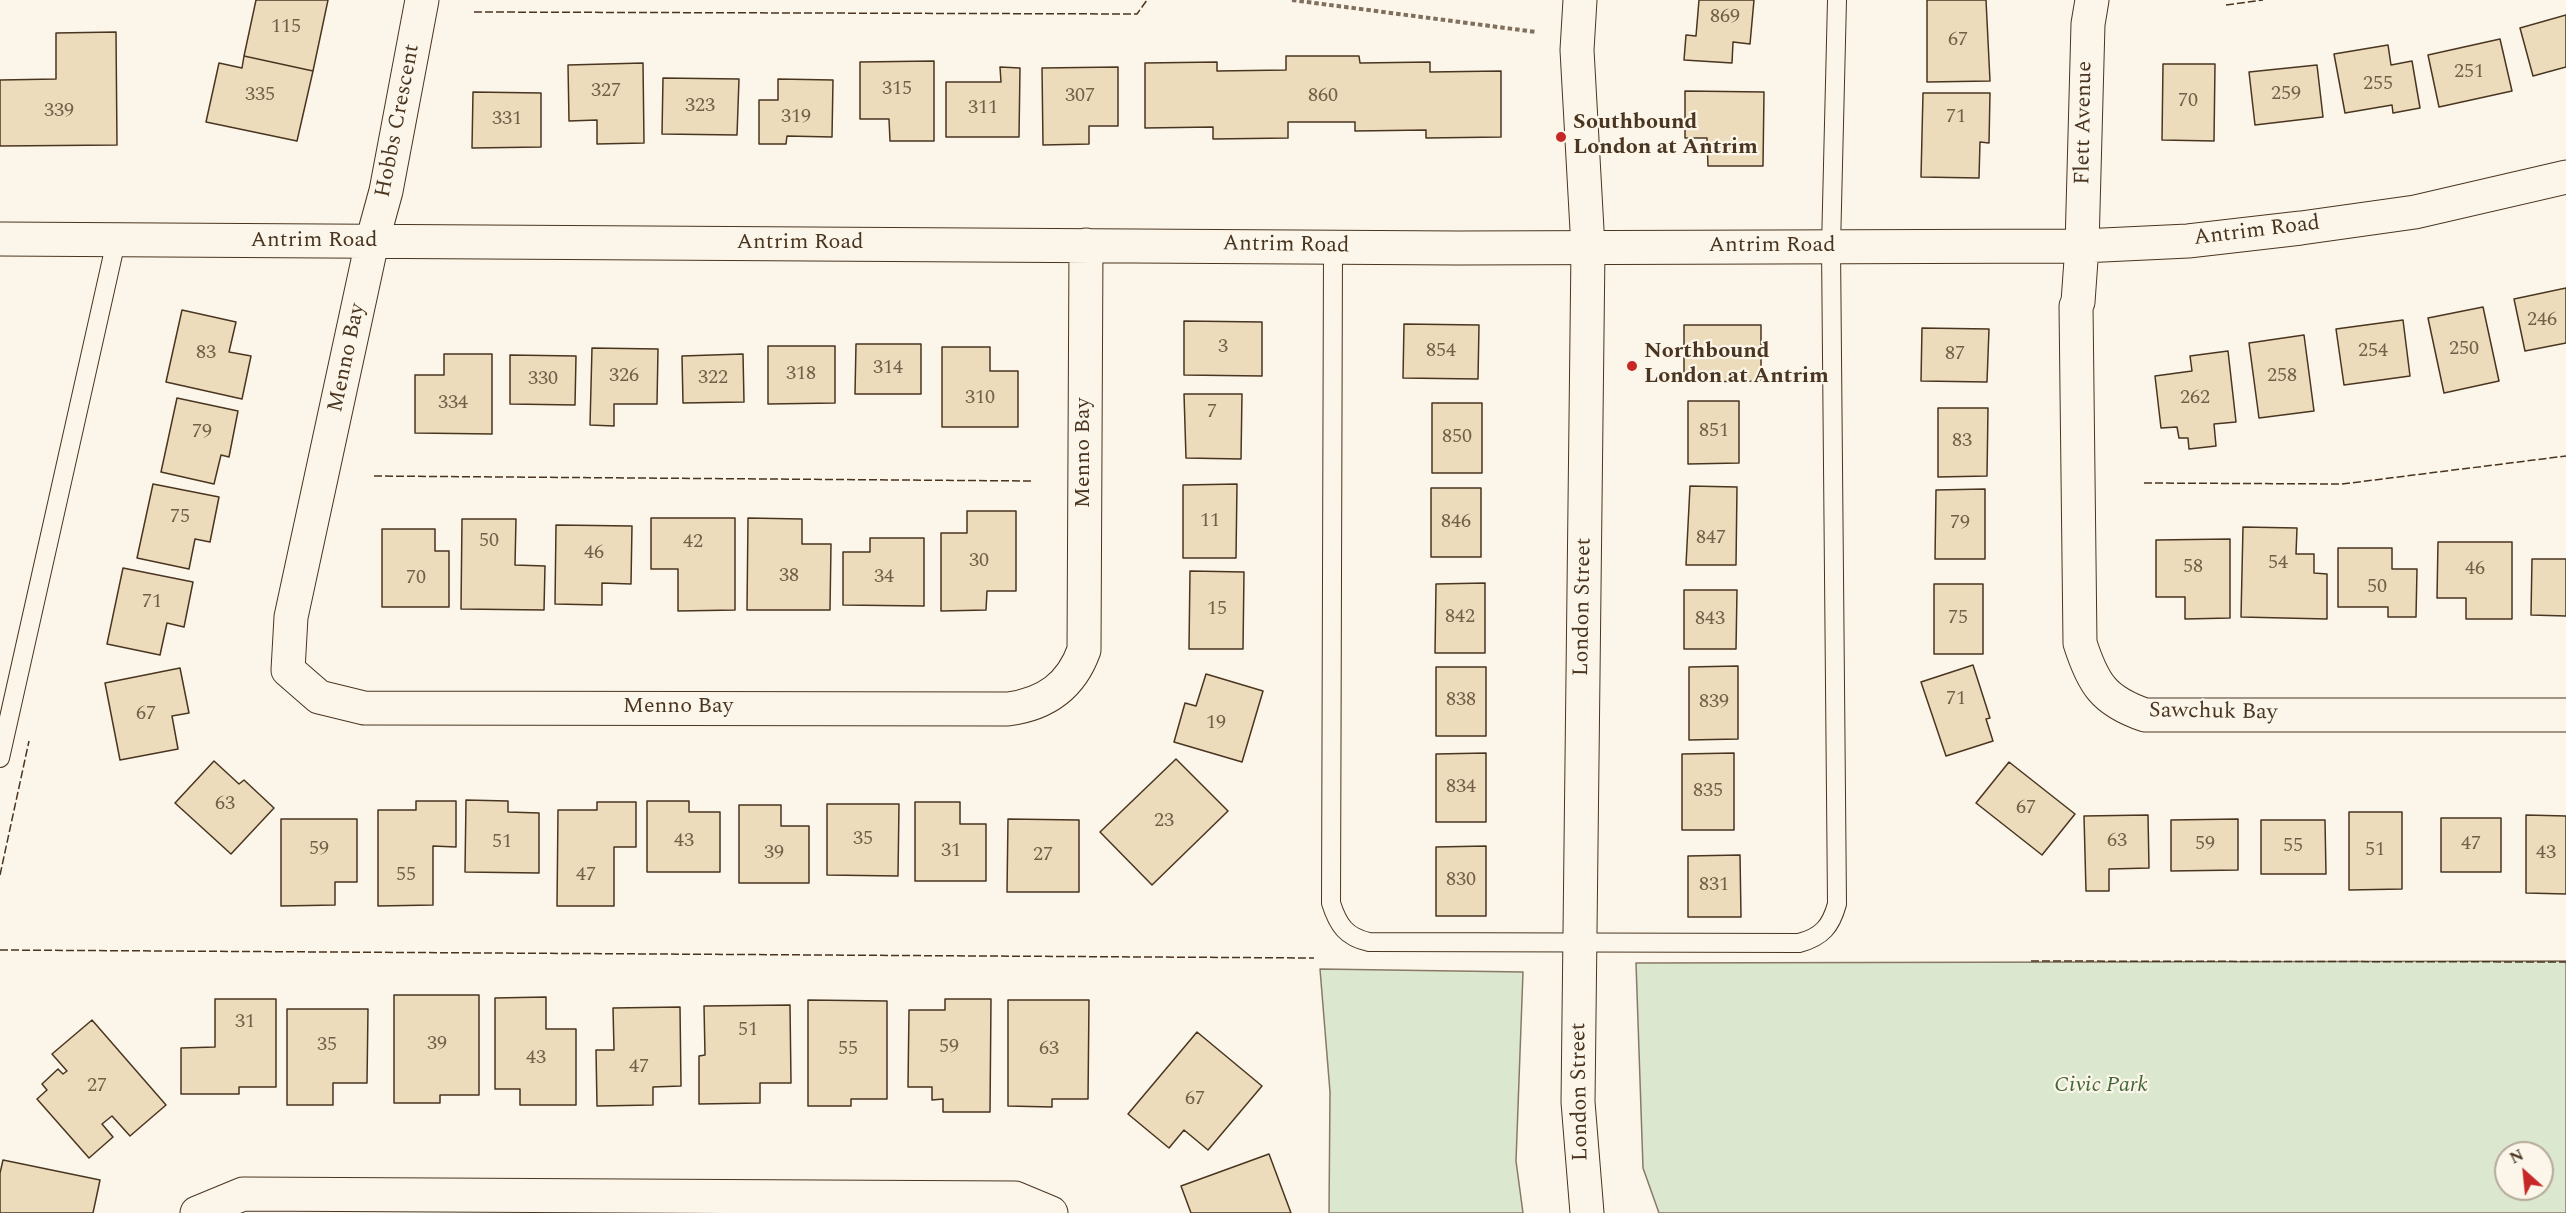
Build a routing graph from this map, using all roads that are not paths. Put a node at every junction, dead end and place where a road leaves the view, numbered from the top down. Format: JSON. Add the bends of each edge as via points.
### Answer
{"nodes":[{"id":1,"x":422,"y":0,"type":"edge"},
{"id":2,"x":1580,"y":0,"type":"edge"},
{"id":3,"x":1837,"y":0,"type":"edge"},
{"id":4,"x":2092,"y":0,"type":"edge"},
{"id":5,"x":2566,"y":177,"type":"edge"},
{"id":6,"x":0,"y":239,"type":"edge"},
{"id":7,"x":116,"y":241,"type":"junction"},
{"id":8,"x":372,"y":242,"type":"junction"},
{"id":9,"x":1086,"y":245,"type":"junction"},
{"id":10,"x":2082,"y":246,"type":"junction"},
{"id":11,"x":1333,"y":247,"type":"junction"},
{"id":12,"x":1832,"y":247,"type":"junction"},
{"id":13,"x":1588,"y":248,"type":"junction"},
{"id":14,"x":2566,"y":715,"type":"edge"},
{"id":15,"x":0,"y":758,"type":"edge"},
{"id":16,"x":1581,"y":942,"type":"junction"},
{"id":17,"x":625,"y":1205,"type":"edge"},
{"id":18,"x":197,"y":1213,"type":"edge"},
{"id":19,"x":1051,"y":1213,"type":"edge"},
{"id":20,"x":1587,"y":1213,"type":"edge"}],
"edges":[{"from":1,"to":8,"type":"street","name":"Hobbs Crescent","via":[[386,191]]},
{"from":2,"to":13,"type":"street","name":"London Street","via":[[1577,50]]},
{"from":3,"to":12,"type":"lane"},
{"from":4,"to":10,"type":"street","name":"Flett Avenue","via":[[2088,24]]},
{"from":5,"to":10,"type":"street","name":"Antrim Road","via":[[2415,212],[2188,241]]},
{"from":6,"to":7,"type":"street","name":"Antrim Road"},
{"from":7,"to":8,"type":"street","name":"Antrim Road"},
{"from":7,"to":15,"type":"lane"},
{"from":8,"to":9,"type":"street","name":"Antrim Road"},
{"from":8,"to":9,"type":"street","name":"Menno Bay","via":[[291,617],[288,670],[319,697],[364,708],[1008,709],[1042,701],[1070,679],[1084,650]]},
{"from":9,"to":11,"type":"street","name":"Antrim Road"},
{"from":10,"to":12,"type":"street","name":"Antrim Road"},
{"from":10,"to":14,"type":"street","name":"Sawchuk Bay","via":[[2076,306],[2080,643],[2101,690],[2121,707],[2145,715]]},
{"from":11,"to":13,"type":"street","name":"Antrim Road"},
{"from":11,"to":16,"type":"lane","via":[[1331,903],[1336,919],[1344,931],[1369,942]]},
{"from":12,"to":13,"type":"street","name":"Antrim Road"},
{"from":12,"to":16,"type":"lane","via":[[1837,904],[1833,919],[1825,931],[1799,943]]},
{"from":13,"to":16,"type":"street","name":"London Street"},
{"from":16,"to":20,"type":"street","name":"London Street","via":[[1578,1102]]},
{"from":17,"to":18,"type":"street","via":[[243,1194]]},
{"from":17,"to":19,"type":"street","via":[[1016,1198]]}]}
